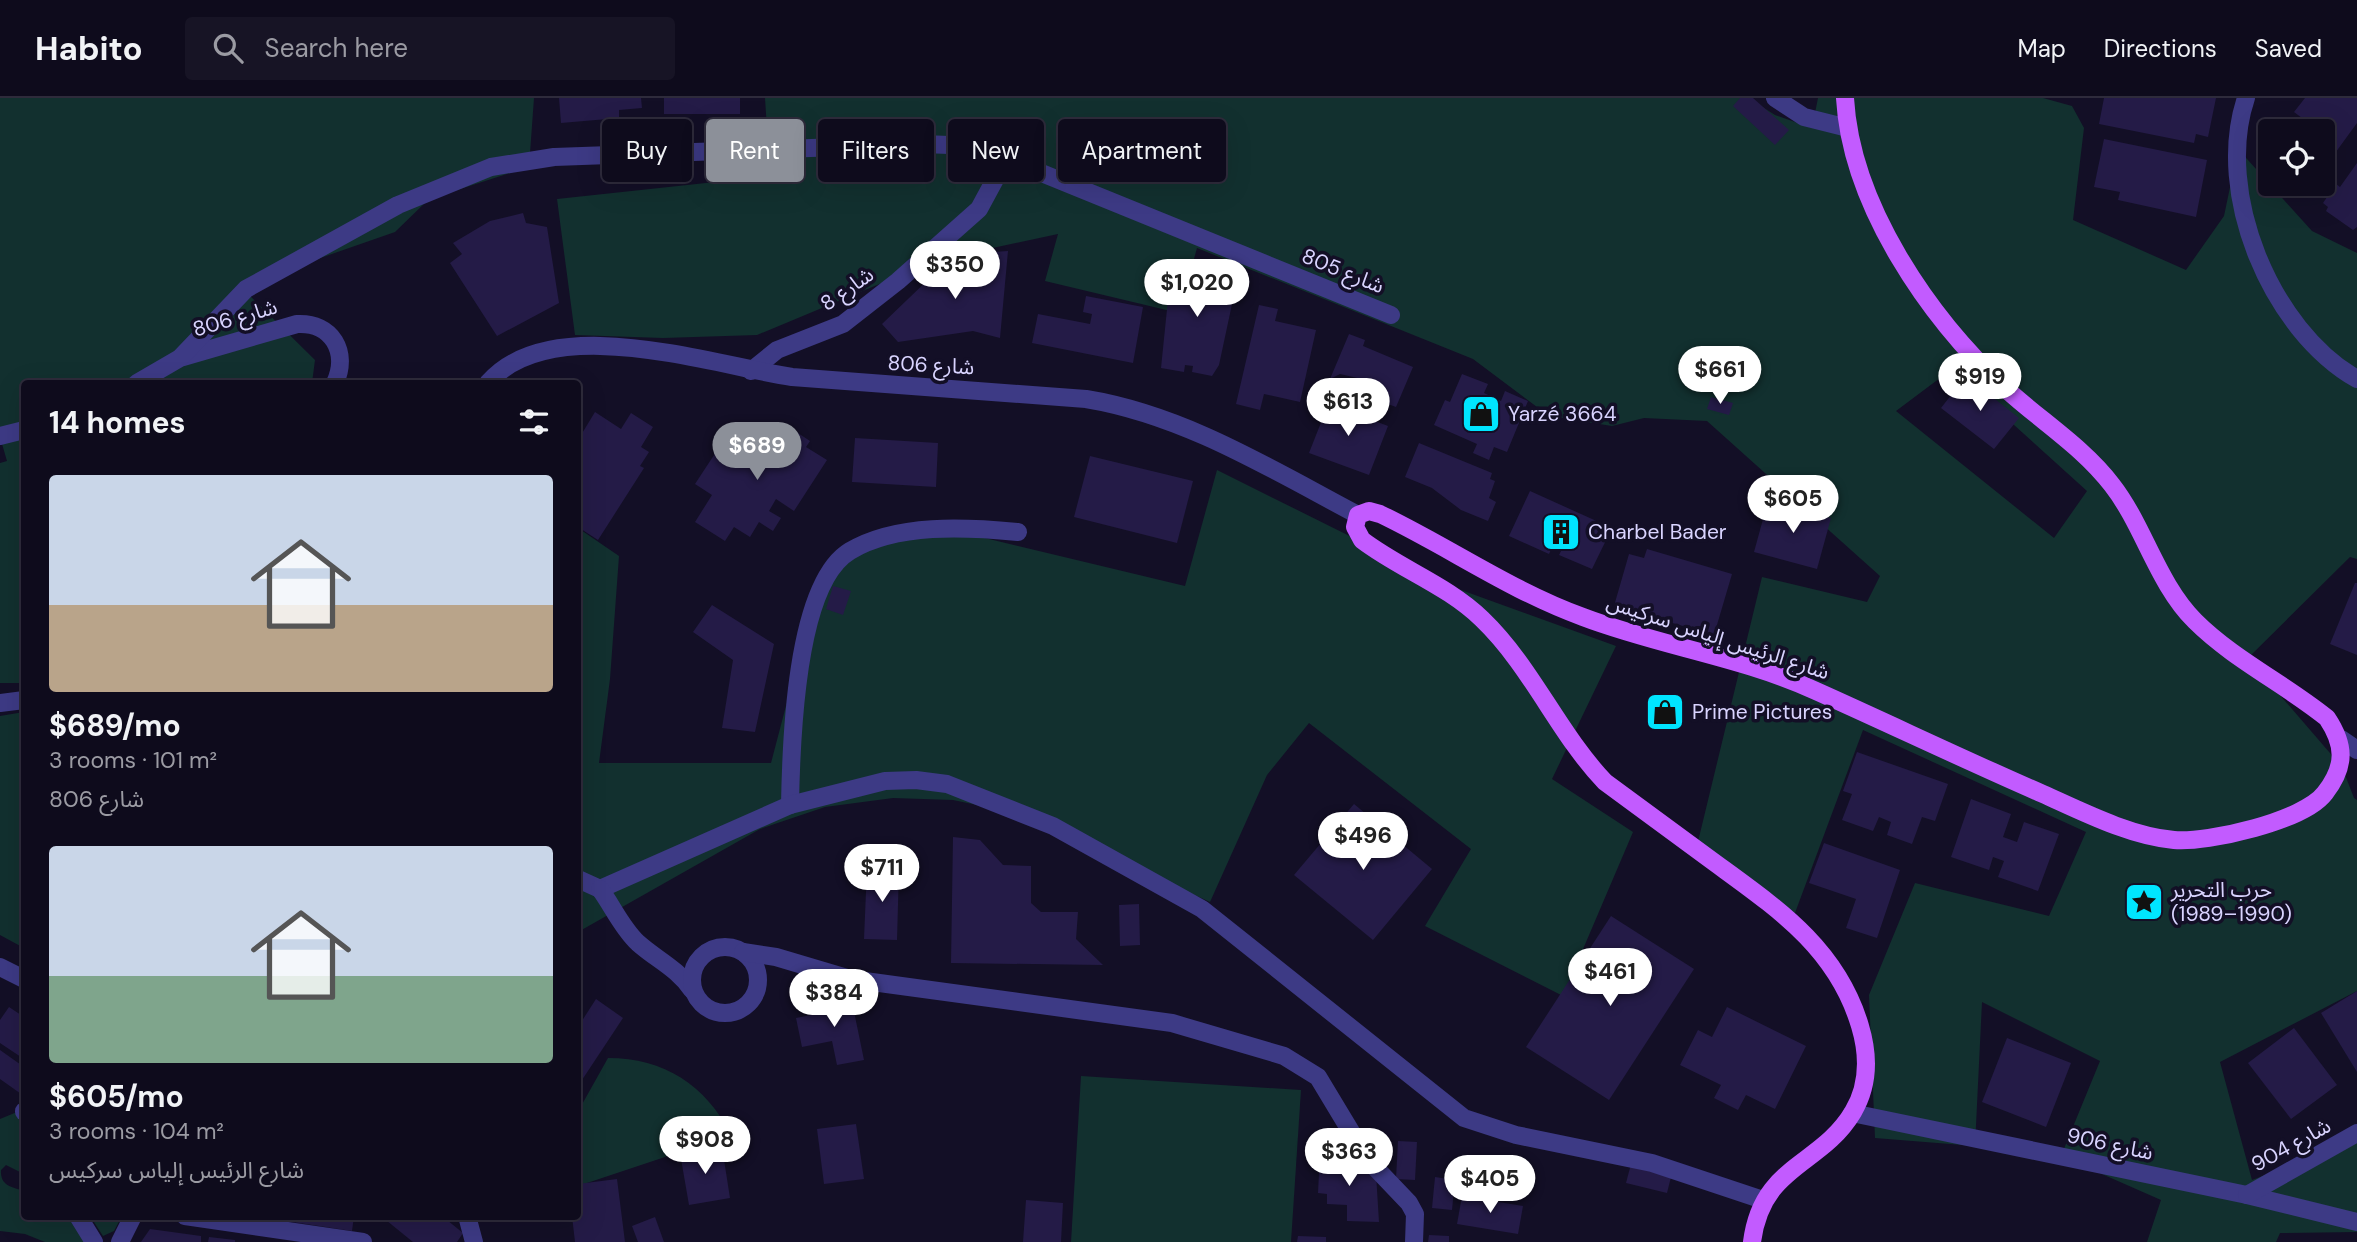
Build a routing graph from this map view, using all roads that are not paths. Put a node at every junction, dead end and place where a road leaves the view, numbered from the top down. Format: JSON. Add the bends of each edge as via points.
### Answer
{"nodes":[{"id":1,"x":1775,"y":98,"type":"edge"},
{"id":2,"x":1845,"y":98,"type":"edge"},
{"id":3,"x":2246,"y":98,"type":"edge"},
{"id":4,"x":1848,"y":128,"type":"junction"},
{"id":5,"x":948,"y":145,"type":"edge"},
{"id":6,"x":1044,"y":174,"type":"edge"},
{"id":7,"x":994,"y":182,"type":"edge"},
{"id":8,"x":1391,"y":315,"type":"dead end"},
{"id":9,"x":180,"y":358,"type":"junction"},
{"id":10,"x":751,"y":371,"type":"junction"},
{"id":11,"x":2357,"y":379,"type":"edge"},
{"id":12,"x":142,"y":380,"type":"edge"},
{"id":13,"x":336,"y":380,"type":"edge"},
{"id":14,"x":491,"y":380,"type":"edge"},
{"id":15,"x":21,"y":431,"type":"edge"},
{"id":16,"x":0,"y":436,"type":"edge"},
{"id":17,"x":1358,"y":515,"type":"junction"},
{"id":18,"x":1018,"y":532,"type":"dead end"},
{"id":19,"x":21,"y":700,"type":"edge"},
{"id":20,"x":0,"y":703,"type":"edge"},
{"id":21,"x":2341,"y":739,"type":"junction"},
{"id":22,"x":2357,"y":750,"type":"edge"},
{"id":23,"x":790,"y":805,"type":"junction"},
{"id":24,"x":581,"y":880,"type":"edge"},
{"id":25,"x":600,"y":889,"type":"junction"},
{"id":26,"x":707,"y":952,"type":"junction"},
{"id":27,"x":743,"y":952,"type":"junction"},
{"id":28,"x":656,"y":956,"type":"junction"},
{"id":29,"x":776,"y":957,"type":"junction"},
{"id":30,"x":0,"y":967,"type":"edge"},
{"id":31,"x":757,"y":972,"type":"junction"},
{"id":32,"x":21,"y":978,"type":"edge"},
{"id":33,"x":692,"y":989,"type":"junction"},
{"id":34,"x":1852,"y":1113,"type":"junction"},
{"id":35,"x":2357,"y":1133,"type":"edge"},
{"id":36,"x":2247,"y":1195,"type":"junction"},
{"id":37,"x":1763,"y":1200,"type":"junction"},
{"id":38,"x":80,"y":1220,"type":"edge"},
{"id":39,"x":131,"y":1220,"type":"edge"},
{"id":40,"x":213,"y":1220,"type":"edge"},
{"id":41,"x":468,"y":1220,"type":"edge"},
{"id":42,"x":2357,"y":1222,"type":"edge"},
{"id":43,"x":94,"y":1242,"type":"edge"},
{"id":44,"x":120,"y":1242,"type":"edge"},
{"id":45,"x":363,"y":1242,"type":"edge"},
{"id":46,"x":474,"y":1242,"type":"edge"},
{"id":47,"x":1414,"y":1242,"type":"edge"},
{"id":48,"x":1752,"y":1242,"type":"edge"}],
"edges":[{"from":1,"to":4,"type":"street","via":[[1804,117]]},
{"from":2,"to":4,"type":"main road"},
{"from":3,"to":11,"type":"street","via":[[2237,163],[2254,248],[2294,323],[2319,351]]},
{"from":4,"to":21,"type":"main road","via":[[1868,195],[1887,236],[1942,320],[1989,373],[2112,485],[2194,620],[2328,718]]},
{"from":5,"to":9,"type":"street","name":"شارع 805","via":[[554,157],[491,167],[398,205],[246,289]]},
{"from":6,"to":8,"type":"street","name":"شارع 805"},
{"from":7,"to":10,"type":"street","name":"شارع 8","via":[[979,209],[843,324],[777,350]]},
{"from":9,"to":12,"type":"street"},
{"from":9,"to":13,"type":"street","name":"شارع 806","via":[[296,324],[314,325],[329,333],[338,347],[342,363]]},
{"from":10,"to":14,"type":"street","name":"شارع 806","via":[[654,348],[607,347],[563,349],[524,358]]},
{"from":10,"to":17,"type":"street","name":"شارع 806","via":[[1122,405],[1222,444]]},
{"from":15,"to":16,"type":"street"},
{"from":17,"to":21,"type":"main road","name":"شارع الرئيس إلياس سركيس","via":[[1369,511],[1391,519],[1548,604],[1812,689],[2082,811],[2174,840],[2250,828],[2310,806],[2334,778],[2341,761]]},
{"from":17,"to":34,"type":"main road","via":[[1355,527],[1362,540],[1461,601],[1483,620],[1539,690],[1584,760],[1605,782],[1788,917],[1823,953],[1851,996],[1867,1056],[1866,1079]]},
{"from":18,"to":23,"type":"street","via":[[979,528],[905,533],[850,551],[834,566],[815,600],[792,708]]},
{"from":19,"to":20,"type":"street"},
{"from":21,"to":22,"type":"street"},
{"from":23,"to":25,"type":"street"},
{"from":23,"to":37,"type":"street","via":[[885,781],[947,784],[977,794],[1054,826],[1202,909],[1464,1118],[1516,1135],[1652,1163]]},
{"from":24,"to":25,"type":"street"},
{"from":25,"to":28,"type":"street","via":[[622,925]]},
{"from":26,"to":27,"type":"street","via":[[731,948]]},
{"from":26,"to":28,"type":"street","via":[[691,957]]},
{"from":26,"to":33,"type":"street","via":[[694,968]]},
{"from":27,"to":29,"type":"street"},
{"from":27,"to":31,"type":"street"},
{"from":28,"to":33,"type":"street","via":[[671,965]]},
{"from":29,"to":31,"type":"street"},
{"from":29,"to":47,"type":"street","via":[[850,979],[1172,1023],[1284,1056],[1318,1077],[1368,1160],[1409,1203],[1415,1214]]},
{"from":30,"to":32,"type":"street"},
{"from":31,"to":33,"type":"street","via":[[751,1001],[734,1013],[714,1012]]},
{"from":34,"to":36,"type":"street","name":"شارع 906"},
{"from":34,"to":37,"type":"main road"},
{"from":35,"to":36,"type":"street","name":"شارع 904"},
{"from":36,"to":42,"type":"street","name":"شارع 906"},
{"from":37,"to":48,"type":"main road"},
{"from":38,"to":43,"type":"street"},
{"from":39,"to":44,"type":"street"},
{"from":40,"to":45,"type":"street"},
{"from":41,"to":46,"type":"street"}]}
